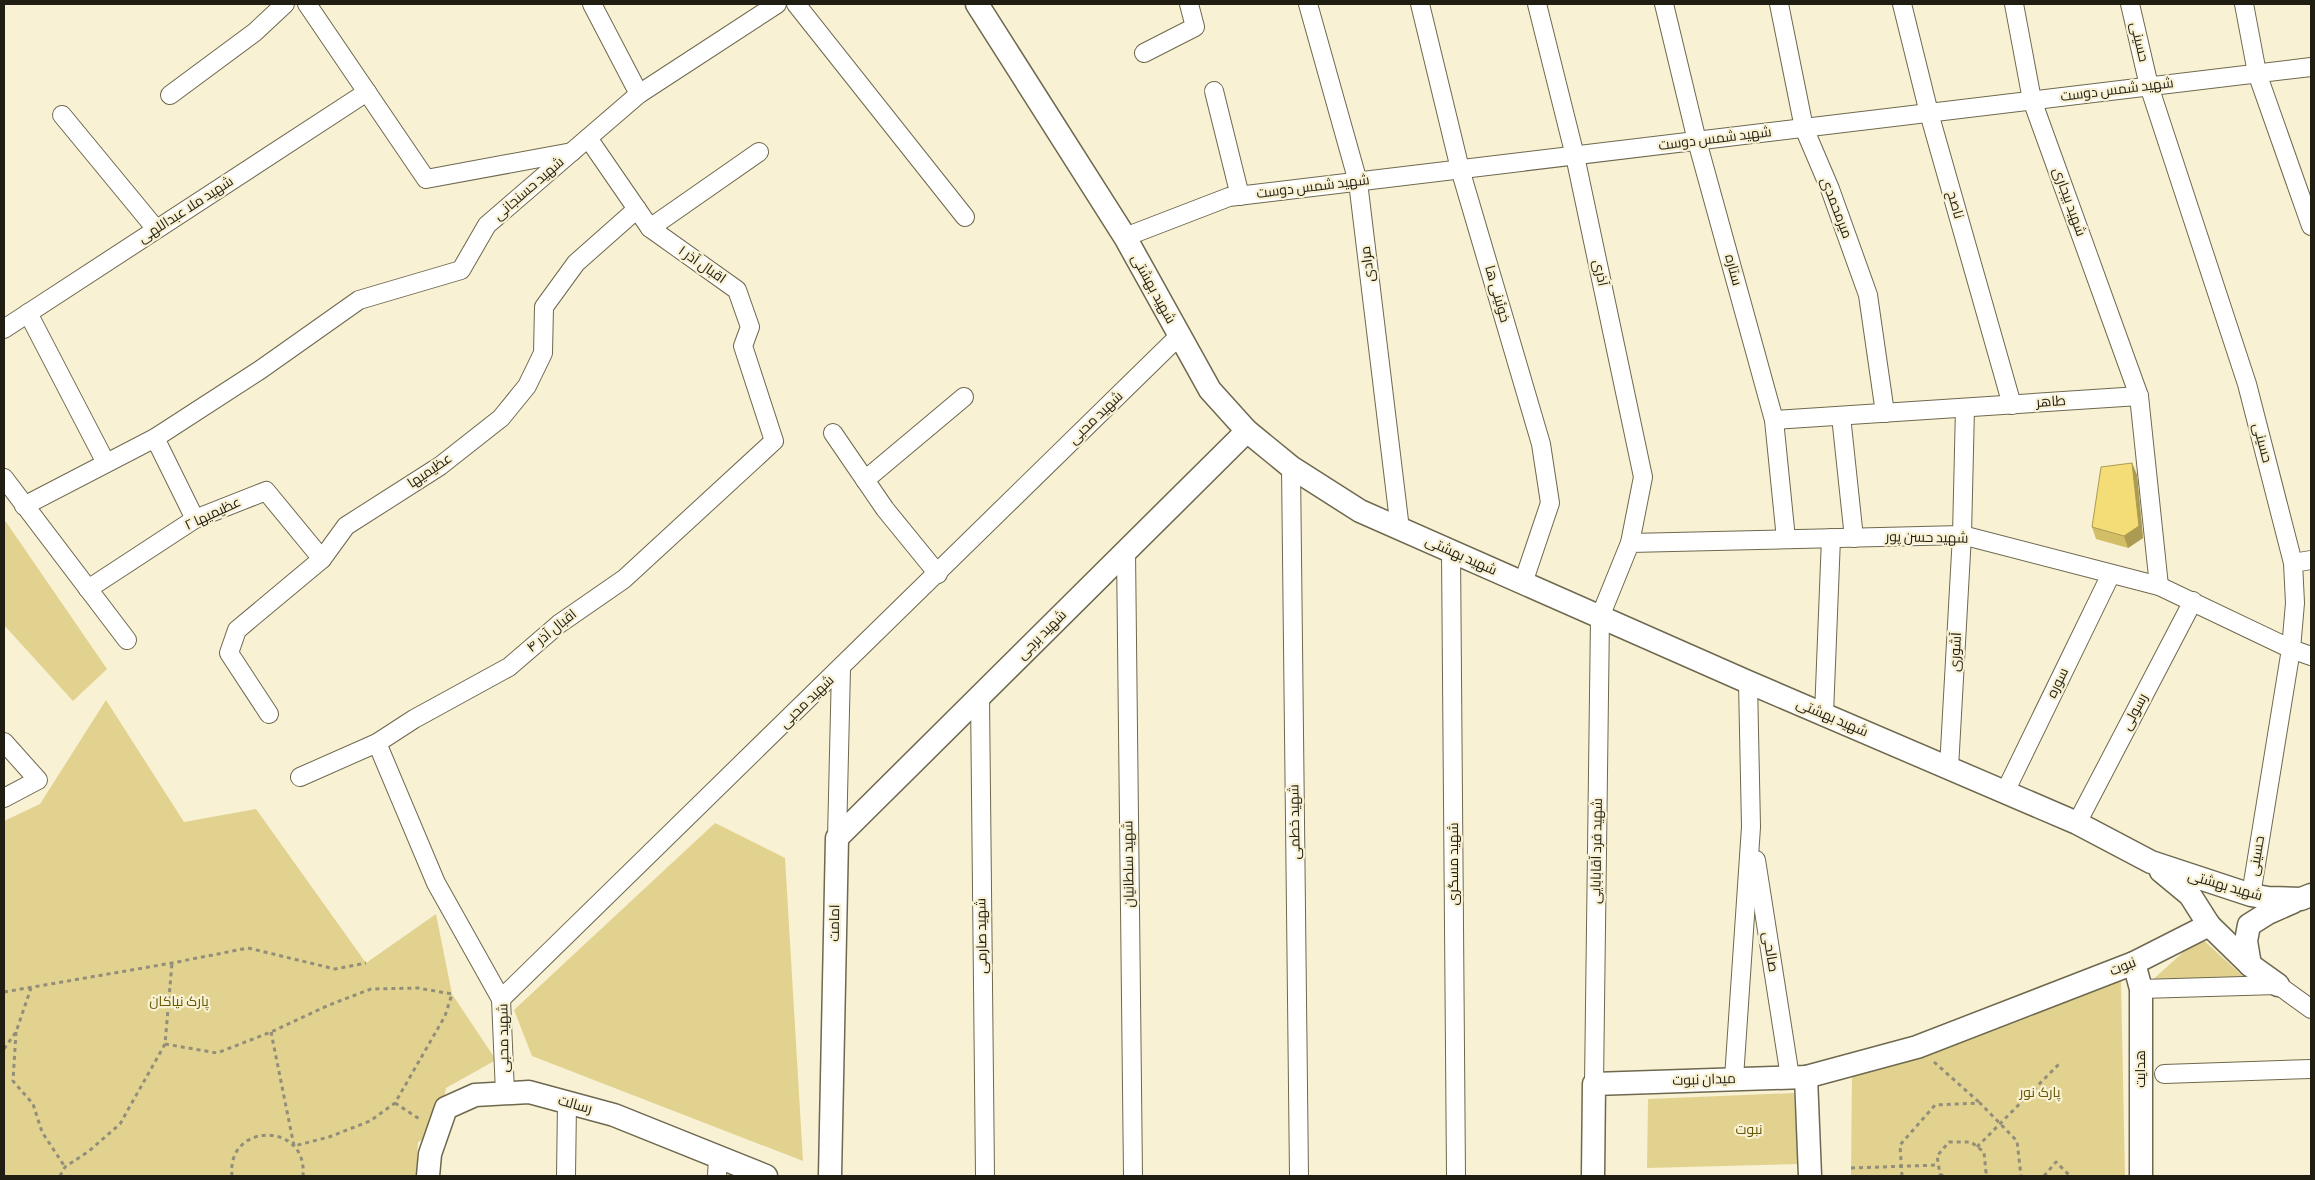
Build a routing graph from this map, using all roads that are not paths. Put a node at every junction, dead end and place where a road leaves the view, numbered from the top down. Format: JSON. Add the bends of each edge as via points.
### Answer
{"nodes":[{"id":1,"x":285,"y":4,"type":"edge"},
{"id":2,"x":307,"y":4,"type":"edge"},
{"id":3,"x":592,"y":4,"type":"edge"},
{"id":4,"x":777,"y":4,"type":"edge"},
{"id":5,"x":796,"y":4,"type":"edge"},
{"id":6,"x":977,"y":4,"type":"edge"},
{"id":7,"x":1189,"y":4,"type":"edge"},
{"id":8,"x":1308,"y":4,"type":"edge"},
{"id":9,"x":1420,"y":4,"type":"edge"},
{"id":10,"x":1537,"y":4,"type":"edge"},
{"id":11,"x":1664,"y":4,"type":"edge"},
{"id":12,"x":1779,"y":4,"type":"edge"},
{"id":13,"x":1902,"y":4,"type":"edge"},
{"id":14,"x":2014,"y":4,"type":"edge"},
{"id":15,"x":2130,"y":4,"type":"edge"},
{"id":16,"x":2244,"y":4,"type":"edge"},
{"id":17,"x":1144,"y":53,"type":"dead end"},
{"id":18,"x":2311,"y":67,"type":"edge"},
{"id":19,"x":2257,"y":73,"type":"junction"},
{"id":20,"x":2149,"y":86,"type":"junction"},
{"id":21,"x":1214,"y":91,"type":"dead end"},
{"id":22,"x":367,"y":92,"type":"junction"},
{"id":23,"x":639,"y":94,"type":"junction"},
{"id":24,"x":170,"y":95,"type":"dead end"},
{"id":25,"x":2032,"y":100,"type":"junction"},
{"id":26,"x":1929,"y":113,"type":"junction"},
{"id":27,"x":62,"y":115,"type":"dead end"},
{"id":28,"x":1804,"y":128,"type":"junction"},
{"id":29,"x":588,"y":138,"type":"junction"},
{"id":30,"x":1697,"y":141,"type":"junction"},
{"id":31,"x":572,"y":152,"type":"junction"},
{"id":32,"x":759,"y":152,"type":"dead end"},
{"id":33,"x":1574,"y":156,"type":"junction"},
{"id":34,"x":1460,"y":169,"type":"junction"},
{"id":35,"x":1358,"y":182,"type":"junction"},
{"id":36,"x":1240,"y":196,"type":"junction"},
{"id":37,"x":637,"y":209,"type":"junction"},
{"id":38,"x":964,"y":217,"type":"dead end"},
{"id":39,"x":2311,"y":226,"type":"edge"},
{"id":40,"x":650,"y":228,"type":"junction"},
{"id":41,"x":156,"y":230,"type":"junction"},
{"id":42,"x":1125,"y":237,"type":"junction"},
{"id":43,"x":28,"y":313,"type":"junction"},
{"id":44,"x":4,"y":328,"type":"edge"},
{"id":45,"x":1179,"y":336,"type":"junction"},
{"id":46,"x":2139,"y":396,"type":"junction"},
{"id":47,"x":964,"y":397,"type":"dead end"},
{"id":48,"x":2012,"y":405,"type":"junction"},
{"id":49,"x":1965,"y":408,"type":"junction"},
{"id":50,"x":1885,"y":413,"type":"junction"},
{"id":51,"x":1841,"y":416,"type":"junction"},
{"id":52,"x":1774,"y":420,"type":"junction"},
{"id":53,"x":1246,"y":431,"type":"junction"},
{"id":54,"x":833,"y":432,"type":"dead end"},
{"id":55,"x":154,"y":438,"type":"junction"},
{"id":56,"x":774,"y":442,"type":"joint"},
{"id":57,"x":106,"y":463,"type":"junction"},
{"id":58,"x":1291,"y":467,"type":"junction"},
{"id":59,"x":4,"y":478,"type":"edge"},
{"id":60,"x":865,"y":480,"type":"junction"},
{"id":61,"x":24,"y":506,"type":"junction"},
{"id":62,"x":195,"y":519,"type":"junction"},
{"id":63,"x":1400,"y":529,"type":"junction"},
{"id":64,"x":1962,"y":535,"type":"junction"},
{"id":65,"x":1830,"y":538,"type":"junction"},
{"id":66,"x":1854,"y":538,"type":"junction"},
{"id":67,"x":1786,"y":539,"type":"junction"},
{"id":68,"x":1630,"y":543,"type":"junction"},
{"id":69,"x":1126,"y":551,"type":"junction"},
{"id":70,"x":1452,"y":551,"type":"junction"},
{"id":71,"x":322,"y":559,"type":"junction"},
{"id":72,"x":2311,"y":560,"type":"edge"},
{"id":73,"x":2293,"y":563,"type":"junction"},
{"id":74,"x":938,"y":574,"type":"junction"},
{"id":75,"x":2111,"y":574,"type":"junction"},
{"id":76,"x":1523,"y":583,"type":"junction"},
{"id":77,"x":2159,"y":586,"type":"junction"},
{"id":78,"x":88,"y":589,"type":"junction"},
{"id":79,"x":2193,"y":601,"type":"junction"},
{"id":80,"x":1600,"y":617,"type":"junction"},
{"id":81,"x":127,"y":640,"type":"dead end"},
{"id":82,"x":2291,"y":649,"type":"junction"},
{"id":83,"x":2311,"y":656,"type":"edge"},
{"id":84,"x":841,"y":669,"type":"junction"},
{"id":85,"x":1748,"y":682,"type":"junction"},
{"id":86,"x":980,"y":697,"type":"junction"},
{"id":87,"x":269,"y":714,"type":"dead end"},
{"id":88,"x":1824,"y":714,"type":"junction"},
{"id":89,"x":4,"y":742,"type":"edge"},
{"id":90,"x":377,"y":743,"type":"junction"},
{"id":91,"x":1950,"y":768,"type":"junction"},
{"id":92,"x":300,"y":777,"type":"dead end"},
{"id":93,"x":2005,"y":792,"type":"junction"},
{"id":94,"x":4,"y":798,"type":"edge"},
{"id":95,"x":2077,"y":823,"type":"junction"},
{"id":96,"x":1751,"y":827,"type":"junction"},
{"id":97,"x":837,"y":838,"type":"junction"},
{"id":98,"x":2151,"y":862,"type":"junction"},
{"id":99,"x":2251,"y":895,"type":"junction"},
{"id":100,"x":2306,"y":897,"type":"edge"},
{"id":101,"x":2209,"y":925,"type":"junction"},
{"id":102,"x":2134,"y":963,"type":"junction"},
{"id":103,"x":2250,"y":965,"type":"junction"},
{"id":104,"x":2278,"y":985,"type":"junction"},
{"id":105,"x":2141,"y":989,"type":"junction"},
{"id":106,"x":501,"y":1000,"type":"junction"},
{"id":107,"x":2311,"y":1008,"type":"edge"},
{"id":108,"x":2311,"y":1069,"type":"edge"},
{"id":109,"x":2164,"y":1074,"type":"dead end"},
{"id":110,"x":1798,"y":1077,"type":"junction"},
{"id":111,"x":1734,"y":1078,"type":"junction"},
{"id":112,"x":1594,"y":1084,"type":"junction"},
{"id":113,"x":505,"y":1093,"type":"junction"},
{"id":114,"x":567,"y":1103,"type":"junction"},
{"id":115,"x":717,"y":1167,"type":"edge"},
{"id":116,"x":428,"y":1176,"type":"edge"},
{"id":117,"x":566,"y":1176,"type":"edge"},
{"id":118,"x":766,"y":1176,"type":"edge"},
{"id":119,"x":830,"y":1176,"type":"edge"},
{"id":120,"x":985,"y":1176,"type":"edge"},
{"id":121,"x":1132,"y":1176,"type":"edge"},
{"id":122,"x":1298,"y":1176,"type":"edge"},
{"id":123,"x":1456,"y":1176,"type":"edge"},
{"id":124,"x":1593,"y":1176,"type":"edge"},
{"id":125,"x":1810,"y":1176,"type":"edge"},
{"id":126,"x":2141,"y":1176,"type":"edge"}],
"edges":[{"from":1,"to":24,"type":"street","via":[[255,32]]},
{"from":2,"to":22,"type":"street"},
{"from":3,"to":23,"type":"street"},
{"from":4,"to":23,"type":"street","name":"شهید حسنجانی"},
{"from":5,"to":38,"type":"street"},
{"from":6,"to":42,"type":"street","name":"شهید بهشتی"},
{"from":7,"to":17,"type":"street","via":[[1194,27]]},
{"from":8,"to":35,"type":"street","name":"مرادی"},
{"from":9,"to":34,"type":"street","name":"خوئینی ها"},
{"from":10,"to":33,"type":"street","name":"آذری"},
{"from":11,"to":30,"type":"street","name":"ستاره"},
{"from":12,"to":28,"type":"street","name":"میرمحمدی"},
{"from":13,"to":26,"type":"street","name":"ناصح"},
{"from":14,"to":25,"type":"street","name":"شهید بیجاری"},
{"from":15,"to":20,"type":"street","name":"حسینی"},
{"from":16,"to":19,"type":"street"},
{"from":18,"to":19,"type":"street","name":"شهید شمس دوست"},
{"from":19,"to":20,"type":"street","name":"شهید شمس دوست"},
{"from":19,"to":39,"type":"street"},
{"from":20,"to":25,"type":"street","name":"شهید شمس دوست"},
{"from":20,"to":73,"type":"street","name":"حسینی","via":[[2246,384]]},
{"from":21,"to":36,"type":"street"},
{"from":22,"to":31,"type":"street","via":[[426,179]]},
{"from":22,"to":41,"type":"street","name":"شهید ملا عبداللهی"},
{"from":23,"to":29,"type":"street","name":"شهید حسنجانی"},
{"from":25,"to":26,"type":"street","name":"شهید شمس دوست"},
{"from":25,"to":46,"type":"street","name":"شهید بیجاری"},
{"from":26,"to":28,"type":"street","name":"شهید شمس دوست"},
{"from":26,"to":48,"type":"street","name":"ناصح"},
{"from":27,"to":41,"type":"street"},
{"from":28,"to":30,"type":"street","name":"شهید شمس دوست"},
{"from":28,"to":50,"type":"street","name":"میرمحمدی","via":[[1830,189],[1868,296]]},
{"from":29,"to":31,"type":"street","name":"شهید حسنجانی"},
{"from":29,"to":37,"type":"street","name":"اقبال آذر ۱"},
{"from":30,"to":33,"type":"street","name":"شهید شمس دوست"},
{"from":30,"to":52,"type":"street","name":"ستاره"},
{"from":31,"to":55,"type":"street","name":"شهید حسنجانی","via":[[487,225],[461,270],[359,300],[260,370]]},
{"from":32,"to":40,"type":"street"},
{"from":33,"to":34,"type":"street","name":"شهید شمس دوست"},
{"from":33,"to":68,"type":"street","name":"آذری","via":[[1643,477]]},
{"from":34,"to":35,"type":"street","name":"شهید شمس دوست"},
{"from":34,"to":76,"type":"street","name":"خوئینی ها","via":[[1541,444],[1550,503]]},
{"from":35,"to":36,"type":"street","name":"شهید شمس دوست"},
{"from":35,"to":63,"type":"street","name":"مرادی"},
{"from":36,"to":42,"type":"street","name":"شهید شمس دوست","via":[[1229,197]]},
{"from":37,"to":40,"type":"street","name":"اقبال آذر ۱"},
{"from":37,"to":71,"type":"street","name":"عظیمیها","via":[[576,263],[544,308],[543,353],[527,386],[502,418],[440,466],[346,526]]},
{"from":40,"to":56,"type":"street","name":"اقبال آذر ۱","via":[[737,290],[750,327],[743,346]]},
{"from":41,"to":43,"type":"street","name":"شهید ملا عبداللهی"},
{"from":42,"to":45,"type":"street","name":"شهید بهشتی"},
{"from":43,"to":44,"type":"street","name":"شهید ملا عبداللهی"},
{"from":43,"to":57,"type":"street"},
{"from":45,"to":53,"type":"street","name":"شهید بهشتی","via":[[1210,390]]},
{"from":45,"to":74,"type":"street","name":"شهید محبی"},
{"from":46,"to":48,"type":"street","name":"طاهر"},
{"from":46,"to":77,"type":"street"},
{"from":47,"to":60,"type":"street"},
{"from":48,"to":49,"type":"street","name":"طاهر"},
{"from":49,"to":50,"type":"street","name":"طاهر"},
{"from":49,"to":64,"type":"street","name":"آشوری"},
{"from":50,"to":51,"type":"street","name":"طاهر"},
{"from":51,"to":52,"type":"street","name":"طاهر"},
{"from":51,"to":66,"type":"street"},
{"from":52,"to":67,"type":"street","name":"ستاره"},
{"from":53,"to":58,"type":"street","name":"شهید بهشتی"},
{"from":53,"to":69,"type":"street","name":"شهید برجی"},
{"from":54,"to":60,"type":"street"},
{"from":55,"to":57,"type":"street","name":"شهید حسنجانی"},
{"from":55,"to":62,"type":"street"},
{"from":56,"to":90,"type":"street","name":"اقبال آذر ۴","via":[[624,579],[559,624],[509,667]]},
{"from":57,"to":61,"type":"street","name":"شهید حسنجانی"},
{"from":58,"to":63,"type":"street","name":"شهید بهشتی","via":[[1360,511]]},
{"from":58,"to":122,"type":"street","name":"شهید خطمی"},
{"from":59,"to":61,"type":"street"},
{"from":60,"to":74,"type":"street"},
{"from":61,"to":78,"type":"street"},
{"from":62,"to":71,"type":"street","name":"عظیمیها ۲","via":[[266,490]]},
{"from":62,"to":78,"type":"street","name":"عظیمیها ۲"},
{"from":63,"to":70,"type":"street","name":"شهید بهشتی"},
{"from":64,"to":66,"type":"street","name":"شهید حسن پور"},
{"from":64,"to":75,"type":"street","name":"شهید حسن پور"},
{"from":64,"to":91,"type":"street","name":"آشوری"},
{"from":65,"to":66,"type":"street","name":"شهید حسن پور"},
{"from":65,"to":67,"type":"street","name":"شهید حسن پور"},
{"from":65,"to":88,"type":"street"},
{"from":67,"to":68,"type":"street","name":"شهید حسن پور"},
{"from":68,"to":80,"type":"street"},
{"from":69,"to":86,"type":"street","name":"شهید برجی"},
{"from":69,"to":121,"type":"street","name":"شهید سلطانیان"},
{"from":70,"to":76,"type":"street","name":"شهید بهشتی"},
{"from":70,"to":123,"type":"street","name":"شهید مسگری"},
{"from":71,"to":87,"type":"street","name":"عظیمیها","via":[[237,630],[229,653]]},
{"from":72,"to":73,"type":"street"},
{"from":73,"to":82,"type":"street","name":"حسینی","via":[[2295,603]]},
{"from":74,"to":84,"type":"street","name":"شهید محبی"},
{"from":75,"to":77,"type":"street","name":"شهید حسن پور"},
{"from":75,"to":93,"type":"street","name":"سوره"},
{"from":76,"to":80,"type":"street","name":"شهید بهشتی"},
{"from":77,"to":79,"type":"street","name":"شهید حسن پور"},
{"from":78,"to":81,"type":"street"},
{"from":79,"to":82,"type":"street","name":"شهید حسن پور"},
{"from":79,"to":95,"type":"street","name":"رسولی"},
{"from":80,"to":85,"type":"street","name":"شهید بهشتی"},
{"from":80,"to":112,"type":"street","name":"شهید فرد آقابابایی"},
{"from":82,"to":83,"type":"street","name":"شهید حسن پور"},
{"from":82,"to":99,"type":"street","name":"حسینی"},
{"from":84,"to":97,"type":"street","name":"امامت"},
{"from":84,"to":106,"type":"street","name":"شهید محبی"},
{"from":85,"to":88,"type":"street","name":"شهید بهشتی"},
{"from":85,"to":96,"type":"street","name":"صالحی"},
{"from":86,"to":97,"type":"street","name":"شهید برجی"},
{"from":86,"to":120,"type":"street","name":"شهید صارمی"},
{"from":88,"to":91,"type":"street","name":"شهید بهشتی"},
{"from":89,"to":94,"type":"street","via":[[38,780]]},
{"from":90,"to":92,"type":"street","name":"اقبال آذر ۴"},
{"from":90,"to":106,"type":"street","via":[[436,883]]},
{"from":91,"to":93,"type":"street","name":"شهید بهشتی"},
{"from":93,"to":95,"type":"street","name":"شهید بهشتی"},
{"from":95,"to":98,"type":"street","name":"شهید بهشتی"},
{"from":96,"to":110,"type":"street","name":"صالحی"},
{"from":96,"to":111,"type":"street","name":"صالحی"},
{"from":97,"to":119,"type":"street","name":"امامت"},
{"from":98,"to":99,"type":"street","name":"شهید بهشتی"},
{"from":98,"to":101,"type":"street","name":"شهید بهشتی","via":[[2190,895]]},
{"from":99,"to":100,"type":"street","name":"شهید بهشتی"},
{"from":100,"to":103,"type":"street","name":"شهید بهشتی","via":[[2268,912],[2249,925],[2246,941]]},
{"from":101,"to":102,"type":"street","name":"نبوت"},
{"from":101,"to":103,"type":"street","name":"شهید بهشتی"},
{"from":102,"to":105,"type":"street","name":"هدایت"},
{"from":102,"to":110,"type":"street","name":"نبوت","via":[[1917,1047]]},
{"from":103,"to":104,"type":"street","name":"شهید بهشتی"},
{"from":104,"to":105,"type":"street"},
{"from":104,"to":107,"type":"street"},
{"from":105,"to":126,"type":"street","name":"هدایت"},
{"from":106,"to":113,"type":"street","name":"شهید محبی"},
{"from":108,"to":109,"type":"street"},
{"from":110,"to":111,"type":"street","name":"میدان نبوت"},
{"from":110,"to":125,"type":"street"},
{"from":111,"to":112,"type":"street","name":"میدان نبوت"},
{"from":112,"to":124,"type":"street"},
{"from":113,"to":114,"type":"street","name":"رسالت","via":[[529,1092]]},
{"from":113,"to":116,"type":"street","name":"رسالت","via":[[475,1095],[446,1108],[430,1154]]},
{"from":114,"to":115,"type":"street","name":"رسالت","via":[[614,1116]]},
{"from":114,"to":117,"type":"street"},
{"from":115,"to":118,"type":"street","name":"رسالت"}]}
